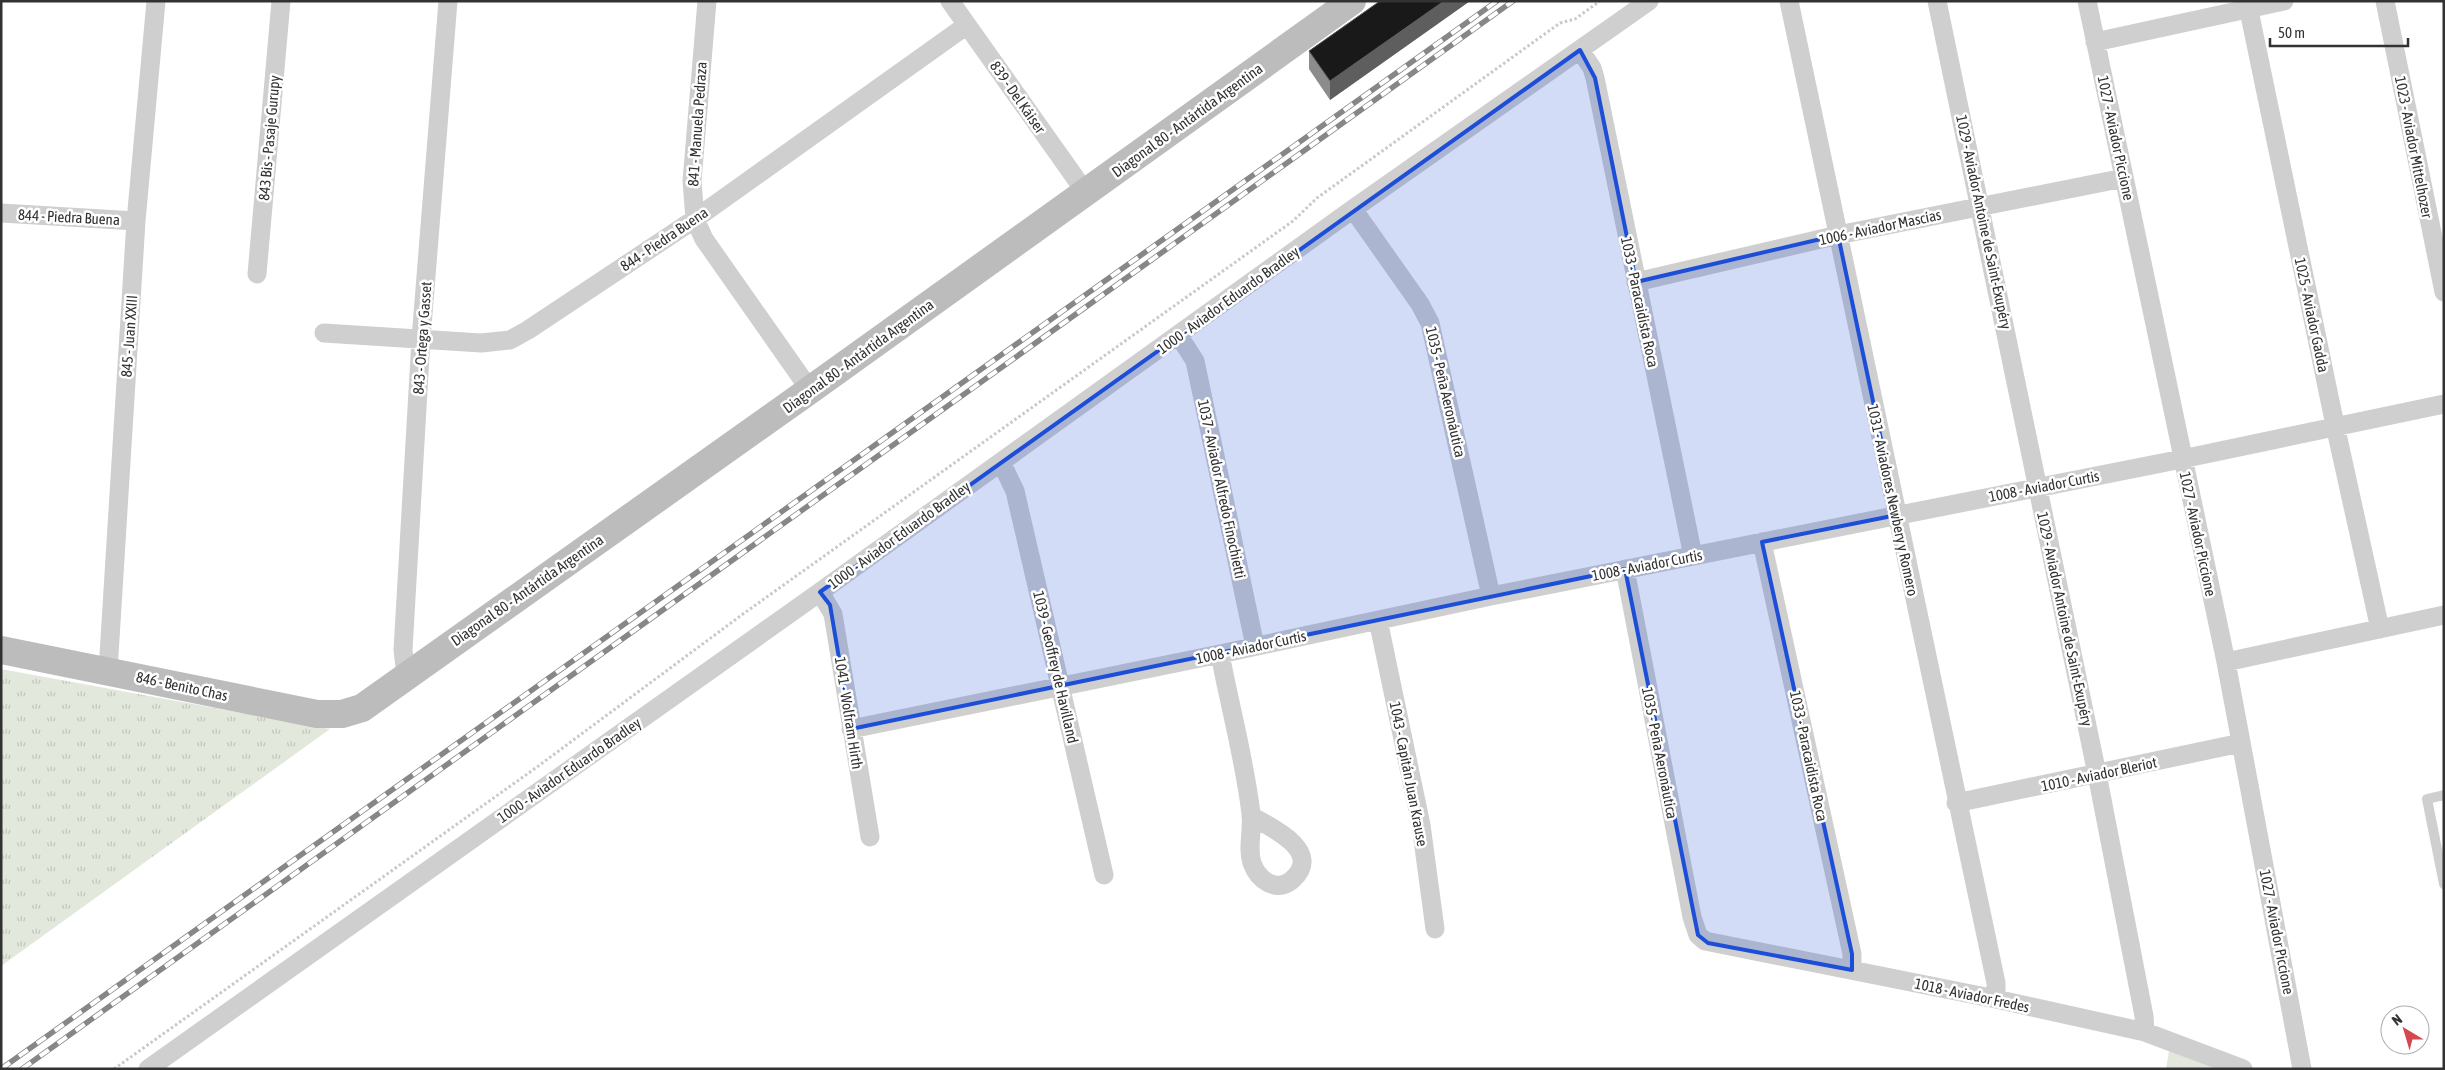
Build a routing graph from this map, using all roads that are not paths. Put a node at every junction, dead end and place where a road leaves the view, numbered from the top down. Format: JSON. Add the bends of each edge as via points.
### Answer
{"nodes":[{"id":1,"x":156,"y":1,"type":"edge"},
{"id":2,"x":281,"y":1,"type":"edge"},
{"id":3,"x":448,"y":1,"type":"edge"},
{"id":4,"x":707,"y":1,"type":"edge"},
{"id":5,"x":950,"y":1,"type":"edge"},
{"id":6,"x":1352,"y":1,"type":"edge"},
{"id":7,"x":1649,"y":1,"type":"edge"},
{"id":8,"x":1789,"y":1,"type":"edge"},
{"id":9,"x":1937,"y":1,"type":"edge"},
{"id":10,"x":2087,"y":1,"type":"edge"},
{"id":11,"x":2284,"y":1,"type":"edge"},
{"id":12,"x":2385,"y":1,"type":"edge"},
{"id":13,"x":2248,"y":5,"type":"edge"},
{"id":14,"x":966,"y":24,"type":"junction"},
{"id":15,"x":2095,"y":42,"type":"junction"},
{"id":16,"x":1580,"y":50,"type":"junction"},
{"id":17,"x":2124,"y":178,"type":"junction"},
{"id":18,"x":1086,"y":193,"type":"junction"},
{"id":19,"x":1981,"y":207,"type":"junction"},
{"id":20,"x":1353,"y":209,"type":"junction"},
{"id":21,"x":1,"y":213,"type":"edge"},
{"id":22,"x":695,"y":219,"type":"junction"},
{"id":23,"x":136,"y":221,"type":"junction"},
{"id":24,"x":1838,"y":235,"type":"junction"},
{"id":25,"x":258,"y":274,"type":"dead end"},
{"id":26,"x":1636,"y":282,"type":"junction"},
{"id":27,"x":2444,"y":292,"type":"edge"},
{"id":28,"x":324,"y":333,"type":"dead end"},
{"id":29,"x":1179,"y":336,"type":"junction"},
{"id":30,"x":421,"y":339,"type":"junction"},
{"id":31,"x":810,"y":390,"type":"junction"},
{"id":32,"x":2444,"y":404,"type":"edge"},
{"id":33,"x":2335,"y":425,"type":"junction"},
{"id":34,"x":2182,"y":459,"type":"junction"},
{"id":35,"x":1001,"y":462,"type":"junction"},
{"id":36,"x":2038,"y":487,"type":"junction"},
{"id":37,"x":1896,"y":515,"type":"junction"},
{"id":38,"x":1762,"y":542,"type":"junction"},
{"id":39,"x":1693,"y":556,"type":"junction"},
{"id":40,"x":1625,"y":569,"type":"junction"},
{"id":41,"x":820,"y":592,"type":"junction"},
{"id":42,"x":1491,"y":596,"type":"junction"},
{"id":43,"x":2444,"y":615,"type":"edge"},
{"id":44,"x":1378,"y":620,"type":"junction"},
{"id":45,"x":2380,"y":629,"type":"junction"},
{"id":46,"x":1255,"y":646,"type":"junction"},
{"id":47,"x":1,"y":650,"type":"edge"},
{"id":48,"x":1220,"y":654,"type":"junction"},
{"id":49,"x":2226,"y":662,"type":"junction"},
{"id":50,"x":108,"y":671,"type":"junction"},
{"id":51,"x":406,"y":676,"type":"junction"},
{"id":52,"x":1060,"y":686,"type":"junction"},
{"id":53,"x":362,"y":708,"type":"joint"},
{"id":54,"x":851,"y":729,"type":"junction"},
{"id":55,"x":2241,"y":743,"type":"junction"},
{"id":56,"x":2097,"y":774,"type":"junction"},
{"id":57,"x":2444,"y":795,"type":"edge"},
{"id":58,"x":1956,"y":803,"type":"junction"},
{"id":59,"x":1251,"y":816,"type":"dead end"},
{"id":60,"x":870,"y":837,"type":"dead end"},
{"id":61,"x":1104,"y":875,"type":"dead end"},
{"id":62,"x":2444,"y":884,"type":"edge"},
{"id":63,"x":1434,"y":930,"type":"dead end"},
{"id":64,"x":1698,"y":935,"type":"joint"},
{"id":65,"x":1852,"y":970,"type":"junction"},
{"id":66,"x":1996,"y":999,"type":"junction"},
{"id":67,"x":2145,"y":1032,"type":"junction"},
{"id":68,"x":148,"y":1069,"type":"edge"},
{"id":69,"x":2243,"y":1069,"type":"edge"},
{"id":70,"x":2302,"y":1069,"type":"edge"}],
"edges":[{"from":1,"to":23,"type":"street","name":"845 - Juan XXIII"},
{"from":2,"to":25,"type":"street","name":"843 Bis - Pasaje Gurupy"},
{"from":3,"to":30,"type":"street","name":"843 - Ortega y Gasset"},
{"from":4,"to":22,"type":"street","name":"841 - Manuela Pedraza","via":[[692,181]]},
{"from":5,"to":14,"type":"street","name":"839 - Del Káiser"},
{"from":6,"to":18,"type":"main road","name":"Diagonal 80 - Antártida Argentina"},
{"from":7,"to":16,"type":"street","name":"1000 - Aviador Eduardo Bradley"},
{"from":8,"to":24,"type":"street","name":"1031 - Aviadores Newbery y Romero"},
{"from":9,"to":19,"type":"street","name":"1029 - Aviador Antoine de Saint-Exupéry"},
{"from":10,"to":15,"type":"street","name":"1027 - Aviador Piccione"},
{"from":11,"to":13,"type":"street"},
{"from":12,"to":27,"type":"street","name":"1023 - Aviador Mittelhozer"},
{"from":13,"to":15,"type":"street"},
{"from":13,"to":33,"type":"street","name":"1025 - Aviador Gadda"},
{"from":14,"to":18,"type":"street","name":"839 - Del Káiser"},
{"from":14,"to":22,"type":"street","name":"844 - Piedra Buena"},
{"from":15,"to":17,"type":"street","name":"1027 - Aviador Piccione"},
{"from":16,"to":20,"type":"street","name":"1000 - Aviador Eduardo Bradley"},
{"from":16,"to":26,"type":"street","name":"1033 - Paracaidista Roca","via":[[1596,78]]},
{"from":17,"to":19,"type":"street","name":"1006 - Aviador Mascías"},
{"from":17,"to":34,"type":"street","name":"1027 - Aviador Piccione"},
{"from":18,"to":31,"type":"main road","name":"Diagonal 80 - Antártida Argentina"},
{"from":19,"to":24,"type":"street","name":"1006 - Aviador Mascías"},
{"from":19,"to":36,"type":"street","name":"1029 - Aviador Antoine de Saint-Exupéry"},
{"from":20,"to":29,"type":"street","name":"1000 - Aviador Eduardo Bradley"},
{"from":20,"to":42,"type":"street","name":"1035 - Peña Aeronáutica","via":[[1430,323]]},
{"from":21,"to":23,"type":"street","name":"844 - Piedra Buena"},
{"from":22,"to":30,"type":"street","name":"844 - Piedra Buena","via":[[510,340],[481,344]]},
{"from":22,"to":31,"type":"street","name":"841 - Manuela Pedraza","via":[[704,239]]},
{"from":23,"to":50,"type":"street","name":"845 - Juan XXIII"},
{"from":24,"to":26,"type":"street","name":"1006 - Aviador Mascías"},
{"from":24,"to":37,"type":"street","name":"1031 - Aviadores Newbery y Romero"},
{"from":26,"to":39,"type":"street","name":"1033 - Paracaidista Roca"},
{"from":28,"to":30,"type":"street","name":"844 - Piedra Buena"},
{"from":29,"to":35,"type":"street","name":"1000 - Aviador Eduardo Bradley"},
{"from":29,"to":46,"type":"street","name":"1037 - Aviador Alfredo Finochietti","via":[[1195,361]]},
{"from":30,"to":51,"type":"street","name":"843 - Ortega y Gasset","via":[[402,650]]},
{"from":31,"to":51,"type":"main road","name":"Diagonal 80 - Antártida Argentina"},
{"from":32,"to":33,"type":"street","name":"1008 - Aviador Curtis"},
{"from":33,"to":34,"type":"street","name":"1008 - Aviador Curtis"},
{"from":33,"to":45,"type":"street","name":"1025 - Aviador Gadda"},
{"from":34,"to":36,"type":"street","name":"1008 - Aviador Curtis"},
{"from":34,"to":49,"type":"street","name":"1027 - Aviador Piccione"},
{"from":35,"to":41,"type":"street","name":"1000 - Aviador Eduardo Bradley"},
{"from":35,"to":52,"type":"street","name":"1039 - Geoffrey de Havilland","via":[[1015,491]]},
{"from":36,"to":37,"type":"street","name":"1008 - Aviador Curtis"},
{"from":36,"to":56,"type":"street","name":"1029 - Aviador Antoine de Saint-Exupéry"},
{"from":37,"to":38,"type":"street","name":"1008 - Aviador Curtis"},
{"from":37,"to":58,"type":"street","name":"1031 - Aviadores Newbery y Romero"},
{"from":38,"to":39,"type":"street","name":"1008 - Aviador Curtis"},
{"from":38,"to":65,"type":"street","name":"1033 - Paracaidista Roca","via":[[1852,954]]},
{"from":39,"to":40,"type":"street","name":"1008 - Aviador Curtis"},
{"from":40,"to":42,"type":"street","name":"1008 - Aviador Curtis"},
{"from":40,"to":64,"type":"street","name":"1035 - Peña Aeronáutica"},
{"from":41,"to":54,"type":"street","name":"1041 - Wolfram Hirth","via":[[833,614]]},
{"from":41,"to":68,"type":"street","name":"1000 - Aviador Eduardo Bradley"},
{"from":42,"to":44,"type":"street","name":"1008 - Aviador Curtis"},
{"from":43,"to":45,"type":"street"},
{"from":44,"to":46,"type":"street","name":"1008 - Aviador Curtis"},
{"from":44,"to":63,"type":"street","name":"1043 - Capitán Juan Krause","via":[[1421,825]]},
{"from":45,"to":49,"type":"street"},
{"from":46,"to":48,"type":"street","name":"1008 - Aviador Curtis"},
{"from":47,"to":50,"type":"main road","name":"846 - Benito Chas"},
{"from":48,"to":52,"type":"street","name":"1008 - Aviador Curtis"},
{"from":48,"to":59,"type":"street"},
{"from":49,"to":55,"type":"street","name":"1027 - Aviador Piccione"},
{"from":50,"to":53,"type":"main road","name":"846 - Benito Chas","via":[[317,714],[342,714]]},
{"from":51,"to":53,"type":"main road","name":"Diagonal 80 - Antártida Argentina"},
{"from":52,"to":54,"type":"street","name":"1008 - Aviador Curtis"},
{"from":52,"to":61,"type":"street","name":"1039 - Geoffrey de Havilland"},
{"from":54,"to":60,"type":"street","name":"1041 - Wolfram Hirth"},
{"from":55,"to":56,"type":"street","name":"1010 - Aviador Bleriot"},
{"from":55,"to":70,"type":"street","name":"1027 - Aviador Piccione"},
{"from":56,"to":58,"type":"street","name":"1010 - Aviador Bleriot"},
{"from":56,"to":67,"type":"street","name":"1029 - Aviador Antoine de Saint-Exupéry"},
{"from":57,"to":62,"type":"lane","via":[[2427,799]]},
{"from":58,"to":66,"type":"street","name":"1031 - Aviadores Newbery y Romero","via":[[1996,983]]},
{"from":64,"to":65,"type":"street","name":"1018 - Aviador Fredes","via":[[1708,943]]},
{"from":65,"to":66,"type":"street","name":"1018 - Aviador Fredes"},
{"from":66,"to":67,"type":"street","name":"1018 - Aviador Fredes"},
{"from":67,"to":69,"type":"street","name":"1018 - Aviador Fredes"}]}
